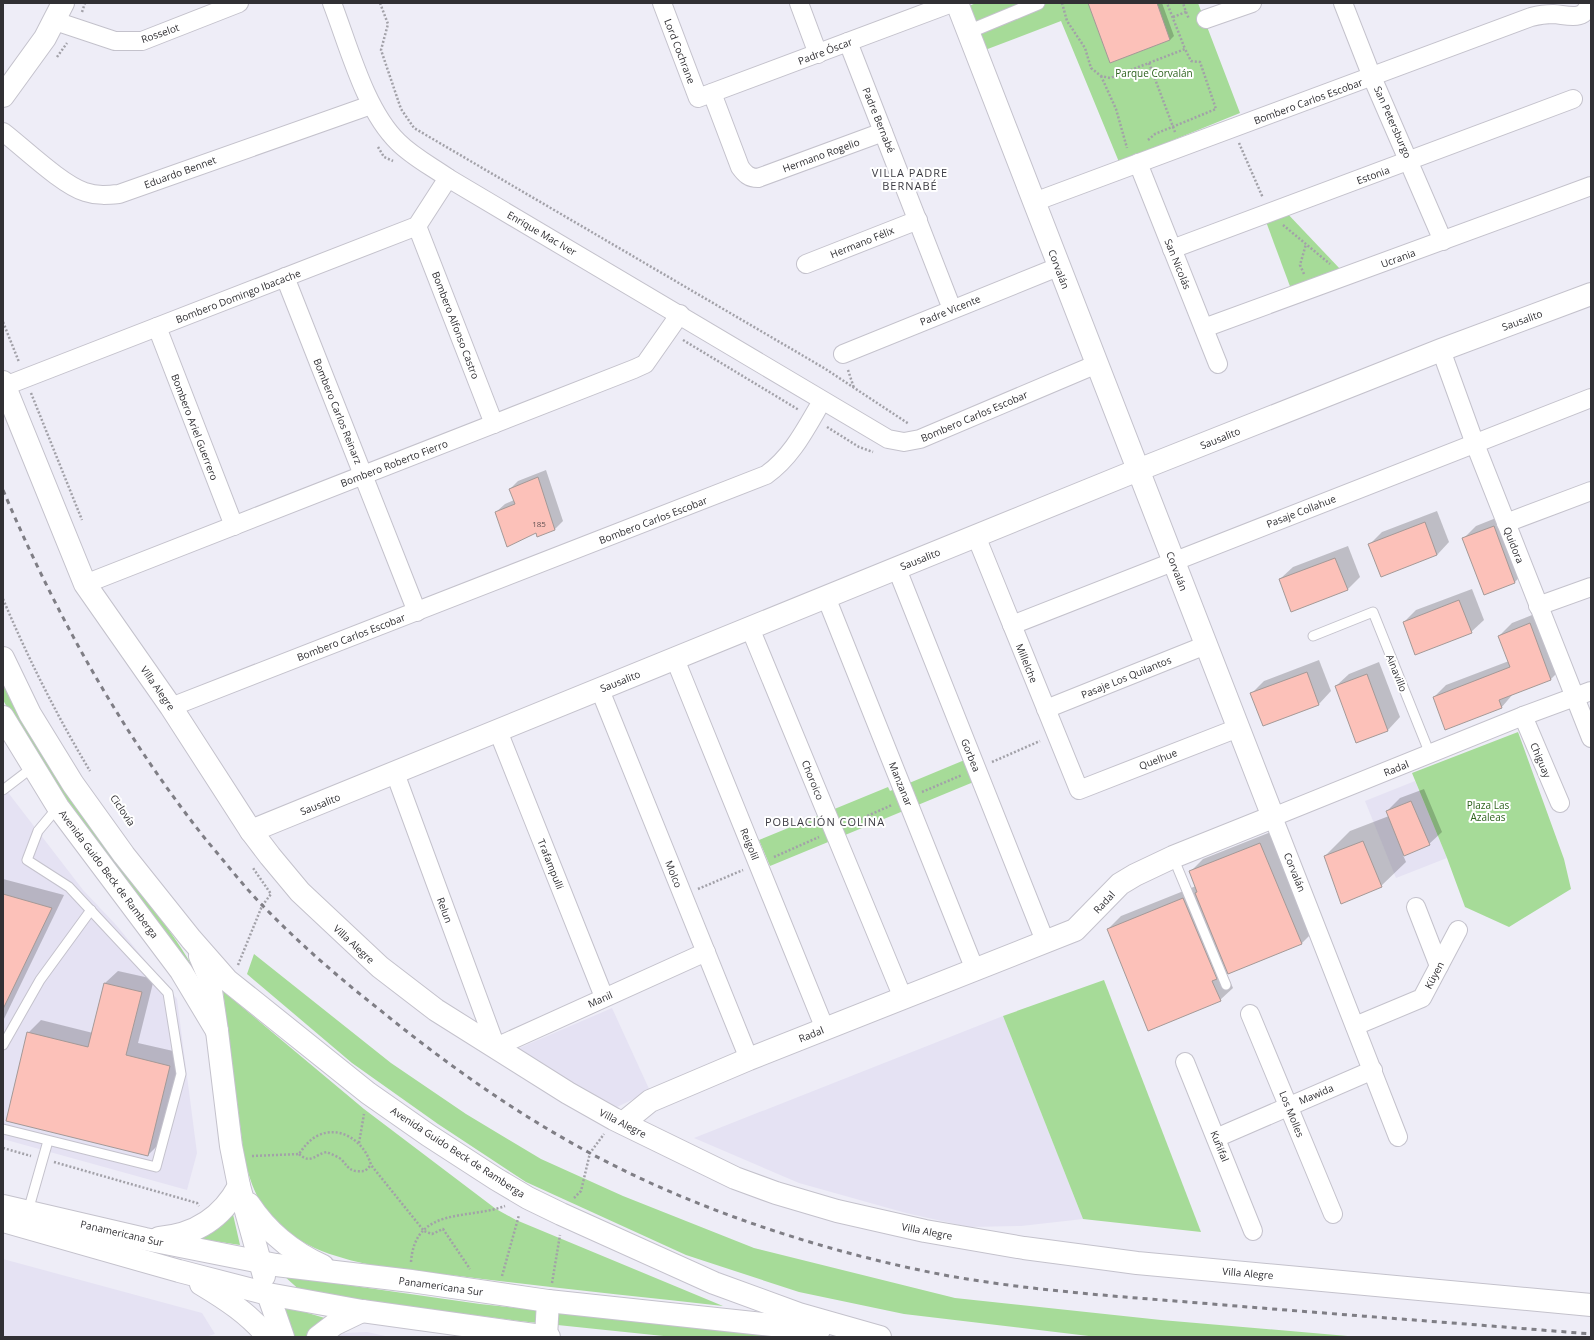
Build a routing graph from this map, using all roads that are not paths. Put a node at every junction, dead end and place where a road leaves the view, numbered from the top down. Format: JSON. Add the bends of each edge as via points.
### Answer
{"nodes":[{"id":1,"x":239,"y":3,"type":"edge"},
{"id":2,"x":332,"y":3,"type":"edge"},
{"id":3,"x":662,"y":3,"type":"edge"},
{"id":4,"x":800,"y":3,"type":"edge"},
{"id":5,"x":952,"y":3,"type":"edge"},
{"id":6,"x":957,"y":3,"type":"edge"},
{"id":7,"x":1038,"y":3,"type":"edge"},
{"id":8,"x":1252,"y":3,"type":"edge"},
{"id":9,"x":1343,"y":3,"type":"edge"},
{"id":10,"x":1586,"y":9,"type":"edge"},
{"id":11,"x":59,"y":12,"type":"edge"},
{"id":12,"x":1206,"y":19,"type":"dead end"},
{"id":13,"x":968,"y":32,"type":"junction"},
{"id":14,"x":848,"y":42,"type":"junction"},
{"id":15,"x":818,"y":54,"type":"junction"},
{"id":16,"x":1372,"y":77,"type":"junction"},
{"id":17,"x":3,"y":96,"type":"edge"},
{"id":18,"x":705,"y":96,"type":"junction"},
{"id":19,"x":1573,"y":99,"type":"dead end"},
{"id":20,"x":371,"y":105,"type":"junction"},
{"id":21,"x":3,"y":132,"type":"edge"},
{"id":22,"x":883,"y":132,"type":"junction"},
{"id":23,"x":1410,"y":161,"type":"junction"},
{"id":24,"x":1138,"y":163,"type":"junction"},
{"id":25,"x":448,"y":178,"type":"junction"},
{"id":26,"x":758,"y":178,"type":"joint"},
{"id":27,"x":1591,"y":186,"type":"edge"},
{"id":28,"x":1034,"y":202,"type":"junction"},
{"id":29,"x":918,"y":220,"type":"junction"},
{"id":30,"x":417,"y":226,"type":"junction"},
{"id":31,"x":1443,"y":242,"type":"junction"},
{"id":32,"x":1172,"y":249,"type":"junction"},
{"id":33,"x":806,"y":264,"type":"dead end"},
{"id":34,"x":1058,"y":267,"type":"junction"},
{"id":35,"x":285,"y":278,"type":"junction"},
{"id":36,"x":1591,"y":294,"type":"edge"},
{"id":37,"x":952,"y":309,"type":"junction"},
{"id":38,"x":680,"y":314,"type":"junction"},
{"id":39,"x":157,"y":327,"type":"junction"},
{"id":40,"x":1204,"y":328,"type":"junction"},
{"id":41,"x":1441,"y":350,"type":"junction"},
{"id":42,"x":843,"y":354,"type":"dead end"},
{"id":43,"x":1097,"y":364,"type":"junction"},
{"id":44,"x":1218,"y":364,"type":"dead end"},
{"id":45,"x":4,"y":384,"type":"edge"},
{"id":46,"x":1591,"y":398,"type":"edge"},
{"id":47,"x":822,"y":400,"type":"junction"},
{"id":48,"x":494,"y":424,"type":"junction"},
{"id":49,"x":1474,"y":444,"type":"junction"},
{"id":50,"x":1138,"y":470,"type":"junction"},
{"id":51,"x":363,"y":475,"type":"junction"},
{"id":52,"x":1591,"y":491,"type":"edge"},
{"id":53,"x":1506,"y":523,"type":"junction"},
{"id":54,"x":234,"y":526,"type":"junction"},
{"id":55,"x":976,"y":536,"type":"junction"},
{"id":56,"x":1173,"y":562,"type":"junction"},
{"id":57,"x":897,"y":569,"type":"junction"},
{"id":58,"x":85,"y":584,"type":"junction"},
{"id":59,"x":1591,"y":587,"type":"edge"},
{"id":60,"x":826,"y":598,"type":"junction"},
{"id":61,"x":1538,"y":606,"type":"junction"},
{"id":62,"x":417,"y":612,"type":"junction"},
{"id":63,"x":1012,"y":625,"type":"junction"},
{"id":64,"x":750,"y":628,"type":"junction"},
{"id":65,"x":1313,"y":636,"type":"dead end"},
{"id":66,"x":1206,"y":644,"type":"junction"},
{"id":67,"x":3,"y":658,"type":"edge"},
{"id":68,"x":675,"y":659,"type":"junction"},
{"id":69,"x":600,"y":690,"type":"junction"},
{"id":70,"x":1583,"y":694,"type":"edge"},
{"id":71,"x":171,"y":707,"type":"junction"},
{"id":72,"x":1046,"y":709,"type":"junction"},
{"id":73,"x":1523,"y":716,"type":"junction"},
{"id":74,"x":4,"y":722,"type":"edge"},
{"id":75,"x":1238,"y":728,"type":"junction"},
{"id":76,"x":498,"y":731,"type":"junction"},
{"id":77,"x":1591,"y":738,"type":"edge"},
{"id":78,"x":1430,"y":754,"type":"junction"},
{"id":79,"x":33,"y":767,"type":"junction"},
{"id":80,"x":395,"y":773,"type":"junction"},
{"id":81,"x":3,"y":790,"type":"edge"},
{"id":82,"x":1079,"y":790,"type":"joint"},
{"id":83,"x":1560,"y":803,"type":"dead end"},
{"id":84,"x":58,"y":807,"type":"junction"},
{"id":85,"x":1273,"y":817,"type":"junction"},
{"id":86,"x":252,"y":831,"type":"junction"},
{"id":87,"x":1173,"y":857,"type":"junction"},
{"id":88,"x":1416,"y":907,"type":"dead end"},
{"id":89,"x":91,"y":910,"type":"junction"},
{"id":90,"x":1458,"y":930,"type":"dead end"},
{"id":91,"x":191,"y":939,"type":"junction"},
{"id":92,"x":1045,"y":941,"type":"junction"},
{"id":93,"x":706,"y":952,"type":"junction"},
{"id":94,"x":1439,"y":966,"type":"junction"},
{"id":95,"x":975,"y":970,"type":"junction"},
{"id":96,"x":1226,"y":985,"type":"dead end"},
{"id":97,"x":604,"y":997,"type":"junction"},
{"id":98,"x":903,"y":998,"type":"junction"},
{"id":99,"x":1250,"y":1014,"type":"dead end"},
{"id":100,"x":1355,"y":1026,"type":"junction"},
{"id":101,"x":825,"y":1029,"type":"junction"},
{"id":102,"x":217,"y":1031,"type":"junction"},
{"id":103,"x":3,"y":1045,"type":"edge"},
{"id":104,"x":496,"y":1047,"type":"junction"},
{"id":105,"x":749,"y":1059,"type":"junction"},
{"id":106,"x":1185,"y":1062,"type":"dead end"},
{"id":107,"x":1372,"y":1070,"type":"junction"},
{"id":108,"x":1289,"y":1106,"type":"junction"},
{"id":109,"x":623,"y":1123,"type":"junction"},
{"id":110,"x":3,"y":1129,"type":"edge"},
{"id":111,"x":1398,"y":1137,"type":"dead end"},
{"id":112,"x":1216,"y":1138,"type":"junction"},
{"id":113,"x":48,"y":1141,"type":"junction"},
{"id":114,"x":239,"y":1186,"type":"junction"},
{"id":115,"x":3,"y":1206,"type":"edge"},
{"id":116,"x":28,"y":1211,"type":"junction"},
{"id":117,"x":1333,"y":1214,"type":"dead end"},
{"id":118,"x":3,"y":1221,"type":"edge"},
{"id":119,"x":1253,"y":1231,"type":"dead end"},
{"id":120,"x":145,"y":1239,"type":"junction"},
{"id":121,"x":260,"y":1262,"type":"junction"},
{"id":122,"x":179,"y":1271,"type":"junction"},
{"id":123,"x":338,"y":1272,"type":"junction"},
{"id":124,"x":268,"y":1294,"type":"junction"},
{"id":125,"x":548,"y":1301,"type":"junction"},
{"id":126,"x":1591,"y":1305,"type":"edge"},
{"id":127,"x":362,"y":1311,"type":"junction"},
{"id":128,"x":268,"y":1337,"type":"edge"},
{"id":129,"x":283,"y":1337,"type":"edge"},
{"id":130,"x":318,"y":1337,"type":"edge"},
{"id":131,"x":547,"y":1337,"type":"edge"},
{"id":132,"x":880,"y":1337,"type":"edge"},
{"id":133,"x":884,"y":1337,"type":"edge"}],
"edges":[{"from":1,"to":11,"type":"street","name":"Rosselot","via":[[142,41],[115,41]]},
{"from":2,"to":20,"type":"street","name":"Enrique Mac Iver"},
{"from":3,"to":18,"type":"street","name":"Lord Cochrane"},
{"from":4,"to":15,"type":"street"},
{"from":5,"to":14,"type":"street","name":"Padre Óscar"},
{"from":6,"to":13,"type":"main road","name":"Corvalán"},
{"from":7,"to":13,"type":"street"},
{"from":8,"to":12,"type":"street"},
{"from":9,"to":16,"type":"street","name":"San Petersburgo"},
{"from":10,"to":16,"type":"street","name":"Bombero Carlos Escobar","via":[[1574,17],[1542,14],[1531,17]]},
{"from":11,"to":17,"type":"main road","via":[[42,44]]},
{"from":13,"to":28,"type":"main road","name":"Corvalán"},
{"from":14,"to":15,"type":"street","name":"Padre Óscar"},
{"from":14,"to":22,"type":"street","name":"Padre Bernabé"},
{"from":15,"to":18,"type":"street","name":"Padre Óscar"},
{"from":16,"to":23,"type":"street","name":"San Petersburgo"},
{"from":16,"to":24,"type":"street","name":"Bombero Carlos Escobar"},
{"from":18,"to":26,"type":"street","name":"Lord Cochrane","via":[[740,167],[745,174]]},
{"from":19,"to":23,"type":"street","name":"Estonia"},
{"from":20,"to":21,"type":"street","name":"Eduardo Bennet","via":[[119,194],[106,196],[84,192],[68,184]]},
{"from":20,"to":25,"type":"street","name":"Enrique Mac Iver","via":[[387,130],[398,141],[421,161]]},
{"from":22,"to":26,"type":"street","name":"Hermano Rogelio"},
{"from":22,"to":29,"type":"street","name":"Padre Bernabé"},
{"from":23,"to":31,"type":"street","name":"San Petersburgo"},
{"from":23,"to":32,"type":"street","name":"Estonia"},
{"from":24,"to":28,"type":"street","name":"Bombero Carlos Escobar"},
{"from":24,"to":32,"type":"street","name":"San Nicolás"},
{"from":25,"to":30,"type":"street"},
{"from":25,"to":38,"type":"street","name":"Enrique Mac Iver"},
{"from":27,"to":31,"type":"street","name":"Ucrania"},
{"from":28,"to":34,"type":"main road","name":"Corvalán"},
{"from":29,"to":33,"type":"street","name":"Hermano Félix"},
{"from":29,"to":37,"type":"street","name":"Padre Bernabé"},
{"from":30,"to":35,"type":"street","name":"Bombero Domingo Ibacache"},
{"from":30,"to":48,"type":"street","name":"Bombero Alfonso Castro"},
{"from":31,"to":40,"type":"street","name":"Ucrania"},
{"from":32,"to":40,"type":"street","name":"San Nicolás"},
{"from":34,"to":37,"type":"street","name":"Padre Vicente"},
{"from":34,"to":43,"type":"main road","name":"Corvalán"},
{"from":35,"to":39,"type":"street","name":"Bombero Domingo Ibacache"},
{"from":35,"to":51,"type":"street","name":"Bombero Carlos Reinarz"},
{"from":36,"to":41,"type":"main road","name":"Sausalito"},
{"from":37,"to":42,"type":"street","name":"Padre Vicente"},
{"from":38,"to":47,"type":"street","name":"Enrique Mac Iver"},
{"from":38,"to":48,"type":"street","name":"Bombero Roberto Fierro","via":[[645,364]]},
{"from":39,"to":45,"type":"street","name":"Bombero Domingo Ibacache"},
{"from":39,"to":54,"type":"street","name":"Bombero Ariel Guerrero"},
{"from":40,"to":44,"type":"street","name":"San Nicolás"},
{"from":41,"to":49,"type":"street","name":"Quidora"},
{"from":41,"to":50,"type":"main road","name":"Sausalito"},
{"from":43,"to":47,"type":"street","name":"Bombero Carlos Escobar","via":[[927,435],[904,442],[888,439]]},
{"from":43,"to":50,"type":"main road","name":"Corvalán"},
{"from":45,"to":58,"type":"main road","name":"Villa Alegre"},
{"from":46,"to":49,"type":"street","name":"Pasaje Collahue"},
{"from":47,"to":62,"type":"street","name":"Bombero Carlos Escobar","via":[[791,452],[766,475]]},
{"from":48,"to":51,"type":"street","name":"Bombero Roberto Fierro"},
{"from":49,"to":53,"type":"street","name":"Quidora"},
{"from":49,"to":56,"type":"street","name":"Pasaje Collahue"},
{"from":50,"to":55,"type":"main road","name":"Sausalito"},
{"from":50,"to":56,"type":"main road","name":"Corvalán"},
{"from":51,"to":54,"type":"street","name":"Bombero Roberto Fierro"},
{"from":51,"to":62,"type":"street","name":"Bombero Carlos Reinarz"},
{"from":52,"to":53,"type":"street"},
{"from":53,"to":61,"type":"street","name":"Quidora"},
{"from":54,"to":58,"type":"street","name":"Bombero Roberto Fierro"},
{"from":55,"to":57,"type":"main road","name":"Sausalito"},
{"from":55,"to":63,"type":"street","name":"Millelche"},
{"from":56,"to":63,"type":"street","name":"Pasaje Collahue"},
{"from":56,"to":66,"type":"main road","name":"Corvalán"},
{"from":57,"to":60,"type":"main road","name":"Sausalito"},
{"from":57,"to":92,"type":"street","name":"Gorbea"},
{"from":58,"to":71,"type":"main road","name":"Villa Alegre"},
{"from":59,"to":61,"type":"street"},
{"from":60,"to":64,"type":"main road","name":"Sausalito"},
{"from":60,"to":95,"type":"street","name":"Manzanar"},
{"from":61,"to":70,"type":"street","name":"Quidora"},
{"from":62,"to":71,"type":"street","name":"Bombero Carlos Escobar"},
{"from":63,"to":72,"type":"street","name":"Millelche"},
{"from":64,"to":68,"type":"main road","name":"Sausalito"},
{"from":64,"to":98,"type":"street","name":"Choroico"},
{"from":65,"to":78,"type":"lane","name":"Ainavillo","via":[[1373,612]]},
{"from":66,"to":72,"type":"street","name":"Pasaje Los Quilantos"},
{"from":66,"to":75,"type":"main road","name":"Corvalán"},
{"from":67,"to":91,"type":"main road","name":"Avenida Guido Beck de Ramberga","via":[[30,714],[73,784],[124,855]]},
{"from":68,"to":69,"type":"main road","name":"Sausalito"},
{"from":68,"to":101,"type":"street","name":"Reigolil"},
{"from":69,"to":76,"type":"main road","name":"Sausalito"},
{"from":69,"to":93,"type":"street","name":"Molco"},
{"from":70,"to":73,"type":"street","name":"Radal"},
{"from":70,"to":77,"type":"street","name":"Quidora"},
{"from":71,"to":86,"type":"main road","name":"Villa Alegre"},
{"from":72,"to":82,"type":"street","name":"Millelche"},
{"from":73,"to":78,"type":"street","name":"Radal"},
{"from":73,"to":83,"type":"street","name":"Chiguay"},
{"from":74,"to":79,"type":"main road","name":"Avenida Guido Beck de Ramberga"},
{"from":75,"to":82,"type":"street","name":"Quelhue"},
{"from":75,"to":85,"type":"main road","name":"Corvalán"},
{"from":76,"to":80,"type":"main road","name":"Sausalito"},
{"from":76,"to":97,"type":"street","name":"Trafampulli"},
{"from":78,"to":85,"type":"street","name":"Radal"},
{"from":79,"to":81,"type":"lane"},
{"from":79,"to":84,"type":"main road","name":"Avenida Guido Beck de Ramberga"},
{"from":80,"to":86,"type":"main road","name":"Sausalito"},
{"from":80,"to":104,"type":"street","name":"Relun"},
{"from":84,"to":89,"type":"lane","via":[[38,831],[28,860],[69,887]]},
{"from":84,"to":102,"type":"main road","name":"Avenida Guido Beck de Ramberga","via":[[181,971]]},
{"from":85,"to":87,"type":"main road","name":"Radal"},
{"from":85,"to":100,"type":"street","name":"Corvalán"},
{"from":86,"to":104,"type":"main road","name":"Villa Alegre","via":[[300,892],[374,962],[436,1010]]},
{"from":87,"to":92,"type":"main road","name":"Radal","via":[[1120,884],[1075,930]]},
{"from":87,"to":96,"type":"lane"},
{"from":88,"to":94,"type":"street"},
{"from":89,"to":103,"type":"lane","via":[[40,980]]},
{"from":89,"to":113,"type":"lane","via":[[168,993],[181,1074],[156,1167]]},
{"from":90,"to":94,"type":"street","name":"Küyen"},
{"from":91,"to":102,"type":"main road","name":"Avenida Guido Beck de Ramberga","via":[[208,977]]},
{"from":91,"to":132,"type":"main road","name":"Avenida Guido Beck de Ramberga","via":[[227,980],[368,1092],[428,1135],[528,1198],[714,1283],[799,1314]]},
{"from":92,"to":95,"type":"main road","name":"Radal"},
{"from":93,"to":97,"type":"street","name":"Manil"},
{"from":93,"to":105,"type":"street","name":"Molco"},
{"from":94,"to":100,"type":"street","name":"Küyen","via":[[1422,998]]},
{"from":95,"to":98,"type":"main road","name":"Radal"},
{"from":97,"to":104,"type":"street","name":"Manil"},
{"from":98,"to":101,"type":"main road","name":"Radal"},
{"from":99,"to":108,"type":"street","name":"Los Molles"},
{"from":100,"to":107,"type":"street","name":"Corvalán"},
{"from":101,"to":105,"type":"main road","name":"Radal"},
{"from":102,"to":114,"type":"main road","name":"Avenida Guido Beck de Ramberga"},
{"from":104,"to":109,"type":"main road","name":"Villa Alegre","via":[[568,1093]]},
{"from":105,"to":109,"type":"main road","name":"Radal","via":[[650,1102]]},
{"from":106,"to":112,"type":"street","name":"Kuñifal"},
{"from":107,"to":108,"type":"street","name":"Mawida"},
{"from":107,"to":111,"type":"street","name":"Corvalán"},
{"from":108,"to":112,"type":"street","name":"Mawida"},
{"from":108,"to":117,"type":"street","name":"Los Molles"},
{"from":109,"to":126,"type":"main road","name":"Villa Alegre","via":[[735,1178],[776,1193],[837,1211],[925,1231],[1024,1248],[1137,1263]]},
{"from":110,"to":113,"type":"lane"},
{"from":112,"to":119,"type":"street","name":"Kuñifal"},
{"from":113,"to":116,"type":"lane"},
{"from":114,"to":120,"type":"main road","via":[[222,1210],[197,1229],[172,1237]]},
{"from":114,"to":121,"type":"main road","name":"Avenida Guido Beck de Ramberga"},
{"from":114,"to":123,"type":"main road","via":[[257,1216],[282,1241],[308,1259]]},
{"from":115,"to":116,"type":"main road","name":"Panamericana Sur"},
{"from":116,"to":120,"type":"main road","name":"Panamericana Sur"},
{"from":118,"to":122,"type":"main road","name":"Panamericana Sur"},
{"from":120,"to":121,"type":"main road","name":"Panamericana Sur"},
{"from":121,"to":123,"type":"main road","name":"Panamericana Sur"},
{"from":121,"to":124,"type":"main road","name":"Avenida Guido Beck de Ramberga"},
{"from":122,"to":124,"type":"main road","name":"Panamericana Sur"},
{"from":122,"to":128,"type":"main road","via":[[237,1307],[258,1324]]},
{"from":123,"to":125,"type":"main road","name":"Panamericana Sur"},
{"from":124,"to":127,"type":"main road","name":"Panamericana Sur"},
{"from":124,"to":129,"type":"main road","name":"Avenida Guido Beck de Ramberga"},
{"from":125,"to":131,"type":"main road"},
{"from":125,"to":132,"type":"main road","name":"Panamericana Sur"},
{"from":127,"to":130,"type":"main road","via":[[335,1324]]},
{"from":127,"to":131,"type":"main road","name":"Panamericana Sur"},
{"from":132,"to":133,"type":"main road","name":"Panamericana Sur"}]}
